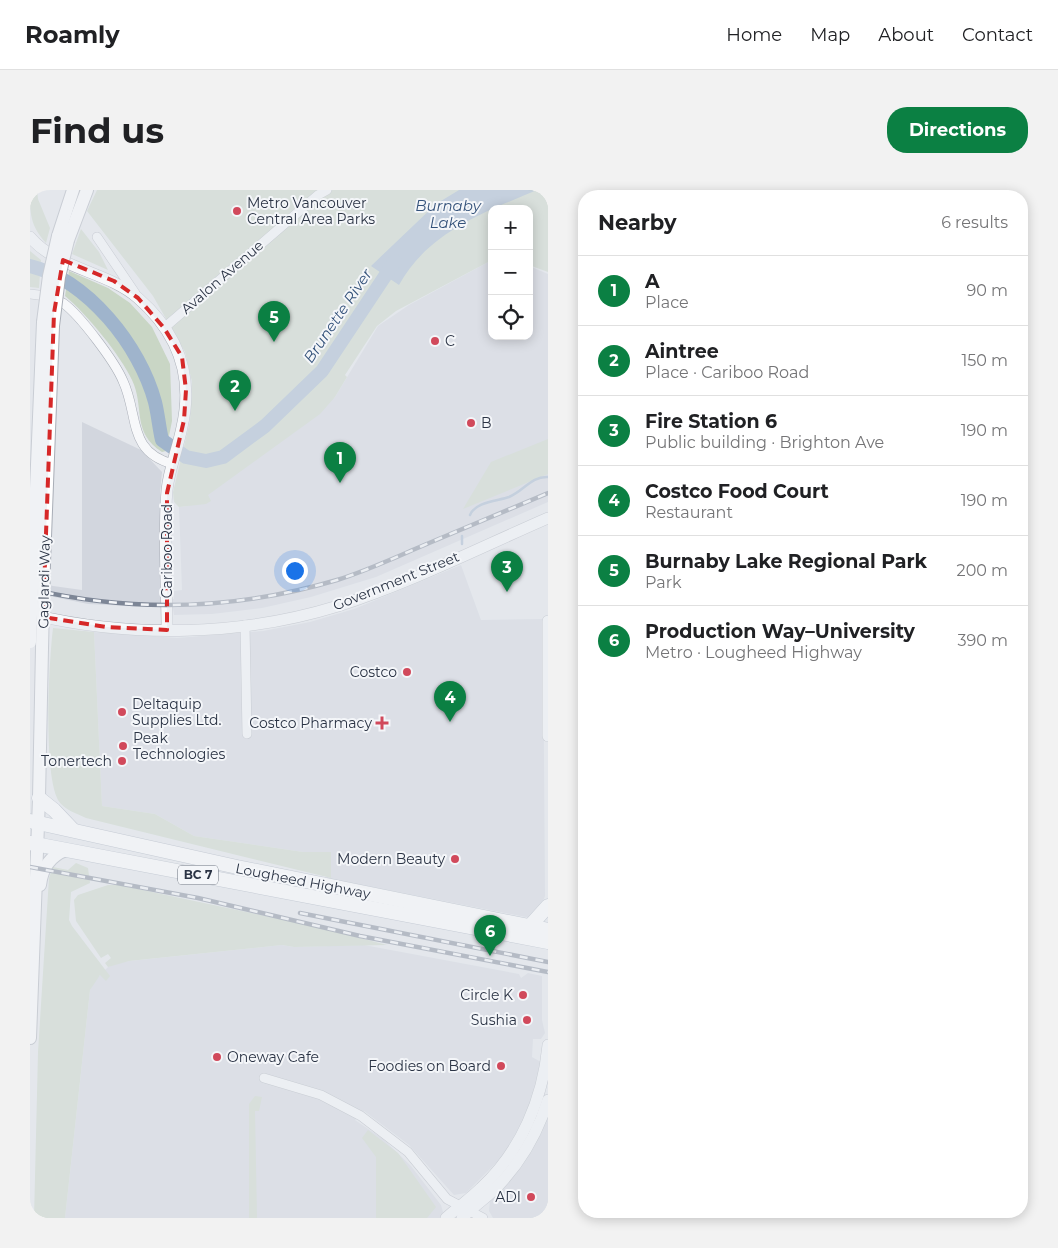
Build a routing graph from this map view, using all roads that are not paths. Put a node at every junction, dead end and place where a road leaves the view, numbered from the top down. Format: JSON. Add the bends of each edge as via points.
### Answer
{"nodes":[{"id":1,"x":73,"y":190,"type":"edge"},
{"id":2,"x":87,"y":190,"type":"edge"},
{"id":3,"x":327,"y":190,"type":"edge"},
{"id":4,"x":30,"y":238,"type":"edge"},
{"id":5,"x":63,"y":238,"type":"junction"},
{"id":6,"x":97,"y":238,"type":"dead end"},
{"id":7,"x":30,"y":294,"type":"edge"},
{"id":8,"x":138,"y":298,"type":"junction"},
{"id":9,"x":164,"y":328,"type":"junction"},
{"id":10,"x":173,"y":464,"type":"junction"},
{"id":11,"x":548,"y":518,"type":"edge"},
{"id":12,"x":38,"y":561,"type":"junction"},
{"id":13,"x":30,"y":614,"type":"edge"},
{"id":14,"x":245,"y":625,"type":"junction"},
{"id":15,"x":548,"y":627,"type":"edge"},
{"id":16,"x":167,"y":630,"type":"junction"},
{"id":17,"x":30,"y":642,"type":"edge"},
{"id":18,"x":247,"y":734,"type":"dead end"},
{"id":19,"x":548,"y":736,"type":"edge"},
{"id":20,"x":39,"y":798,"type":"junction"},
{"id":21,"x":34,"y":822,"type":"edge"},
{"id":22,"x":73,"y":830,"type":"junction"},
{"id":23,"x":34,"y":843,"type":"edge"},
{"id":24,"x":66,"y":850,"type":"junction"},
{"id":25,"x":548,"y":906,"type":"edge"},
{"id":26,"x":34,"y":919,"type":"junction"},
{"id":27,"x":530,"y":926,"type":"junction"},
{"id":28,"x":548,"y":930,"type":"edge"},
{"id":29,"x":548,"y":942,"type":"edge"},
{"id":30,"x":30,"y":1038,"type":"edge"},
{"id":31,"x":548,"y":1052,"type":"edge"},
{"id":32,"x":264,"y":1078,"type":"dead end"},
{"id":33,"x":548,"y":1100,"type":"edge"},
{"id":34,"x":463,"y":1212,"type":"edge"},
{"id":35,"x":446,"y":1218,"type":"edge"},
{"id":36,"x":483,"y":1218,"type":"edge"}],
"edges":[{"from":1,"to":5,"type":"main road","name":"Gaglardi Way"},
{"from":2,"to":5,"type":"main road","name":"Gaglardi Way"},
{"from":3,"to":9,"type":"street","name":"Avalon Avenue"},
{"from":4,"to":8,"type":"street","name":"Cariboo Road","via":[[53,256],[114,281]]},
{"from":5,"to":12,"type":"main road","name":"Gaglardi Way","bridge":true,"via":[[49,276]]},
{"from":6,"to":8,"type":"street"},
{"from":7,"to":10,"type":"street","via":[[58,301],[75,314],[124,382],[134,427],[143,444],[160,460]]},
{"from":8,"to":9,"type":"street","name":"Cariboo Road"},
{"from":9,"to":10,"type":"street","name":"Cariboo Road","via":[[184,364],[186,390]]},
{"from":10,"to":16,"type":"street","name":"Cariboo Road","via":[[166,515]]},
{"from":11,"to":14,"type":"street","name":"Government Street","via":[[363,598],[311,613]]},
{"from":12,"to":17,"type":"main road","name":"Gaglardi Way","bridge":true},
{"from":12,"to":20,"type":"main road","name":"Gaglardi Way","bridge":true,"via":[[42,648]]},
{"from":13,"to":16,"type":"street","name":"Government Street","via":[[106,627]]},
{"from":14,"to":16,"type":"street","name":"Government Street"},
{"from":14,"to":18,"type":"street"},
{"from":15,"to":19,"type":"street"},
{"from":20,"to":21,"type":"main road","name":"Gaglardi Way"},
{"from":20,"to":22,"type":"main road"},
{"from":21,"to":22,"type":"main road","name":"Lougheed Highway","number":"BC 7"},
{"from":21,"to":23,"type":"main road","name":"Gaglardi Way"},
{"from":22,"to":27,"type":"main road","name":"Lougheed Highway","number":"BC 7","via":[[237,868]]},
{"from":23,"to":24,"type":"main road","name":"Lougheed Highway","number":"BC 7"},
{"from":23,"to":26,"type":"main road","name":"Gaglardi Way"},
{"from":24,"to":26,"type":"main road","via":[[50,859],[41,875]]},
{"from":24,"to":29,"type":"main road","name":"Lougheed Highway","number":"BC 7"},
{"from":25,"to":27,"type":"main road"},
{"from":26,"to":30,"type":"main road","name":"Gaglardi Way"},
{"from":27,"to":28,"type":"main road","name":"Lougheed Highway","number":"BC 7"},
{"from":31,"to":34,"type":"street","via":[[541,1086],[522,1136]]},
{"from":32,"to":34,"type":"street","via":[[321,1095],[361,1116],[408,1152],[447,1199]]},
{"from":33,"to":34,"type":"street","via":[[531,1139],[513,1168],[496,1188]]},
{"from":34,"to":35,"type":"street"},
{"from":34,"to":36,"type":"street"}]}
